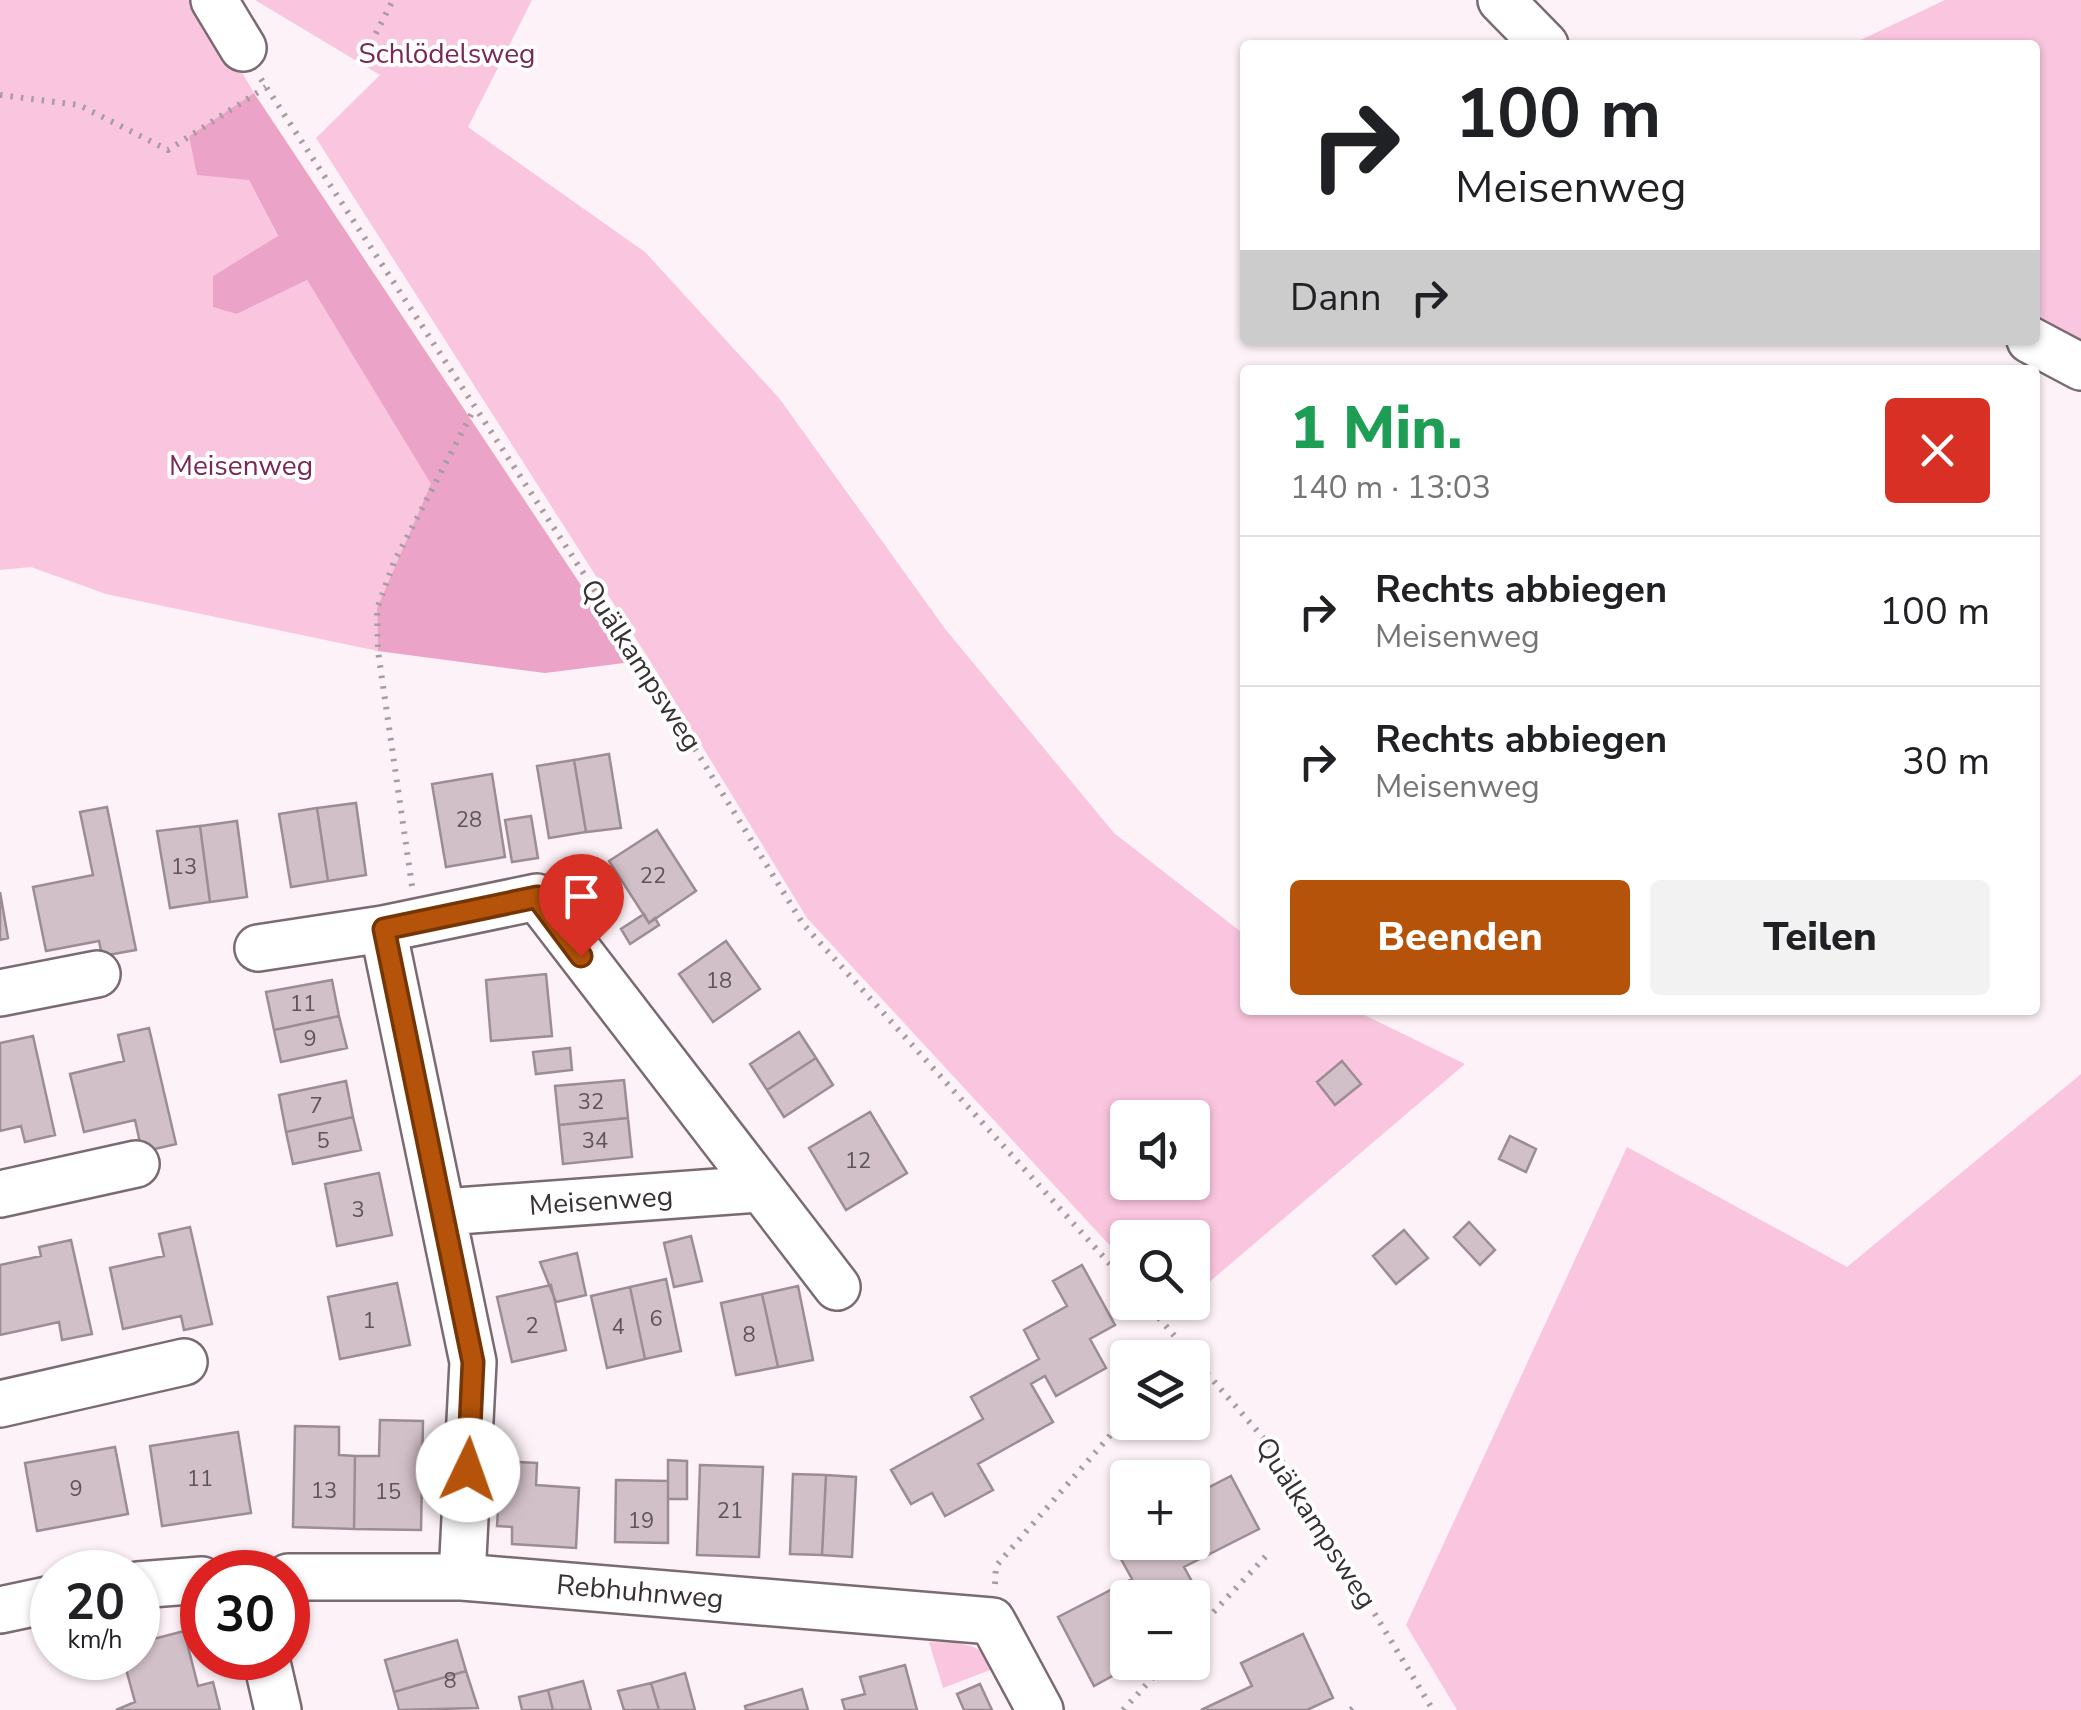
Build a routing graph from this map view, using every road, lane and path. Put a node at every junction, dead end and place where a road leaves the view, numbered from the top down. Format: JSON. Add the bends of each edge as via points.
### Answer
{"nodes":[{"id":1,"x":214,"y":0,"type":"edge"},
{"id":2,"x":393,"y":0,"type":"edge"},
{"id":3,"x":1500,"y":0,"type":"edge"},
{"id":4,"x":1540,"y":40,"type":"edge"},
{"id":5,"x":371,"y":43,"type":"dead end"},
{"id":6,"x":243,"y":48,"type":"joint"},
{"id":7,"x":266,"y":88,"type":"junction"},
{"id":8,"x":0,"y":95,"type":"edge"},
{"id":9,"x":2039,"y":345,"type":"edge"},
{"id":10,"x":2081,"y":367,"type":"edge"},
{"id":11,"x":474,"y":409,"type":"junction"},
{"id":12,"x":400,"y":925,"type":"junction"},
{"id":13,"x":258,"y":948,"type":"dead end"},
{"id":14,"x":98,"y":974,"type":"dead end"},
{"id":15,"x":0,"y":993,"type":"edge"},
{"id":16,"x":136,"y":1164,"type":"dead end"},
{"id":17,"x":758,"y":1189,"type":"junction"},
{"id":18,"x":0,"y":1194,"type":"edge"},
{"id":19,"x":444,"y":1212,"type":"junction"},
{"id":20,"x":1110,"y":1264,"type":"edge"},
{"id":21,"x":837,"y":1287,"type":"dead end"},
{"id":22,"x":1160,"y":1320,"type":"edge"},
{"id":23,"x":1179,"y":1340,"type":"edge"},
{"id":24,"x":184,"y":1362,"type":"dead end"},
{"id":25,"x":1210,"y":1376,"type":"edge"},
{"id":26,"x":0,"y":1404,"type":"edge"},
{"id":27,"x":1110,"y":1436,"type":"edge"},
{"id":28,"x":1266,"y":1556,"type":"dead end"},
{"id":29,"x":310,"y":1576,"type":"edge"},
{"id":30,"x":462,"y":1577,"type":"junction"},
{"id":31,"x":2,"y":1595,"type":"edge"},
{"id":32,"x":30,"y":1597,"type":"edge"},
{"id":33,"x":1210,"y":1616,"type":"edge"},
{"id":34,"x":992,"y":1620,"type":"junction"},
{"id":35,"x":271,"y":1680,"type":"edge"},
{"id":36,"x":1151,"y":1680,"type":"edge"},
{"id":37,"x":278,"y":1710,"type":"edge"},
{"id":38,"x":1040,"y":1710,"type":"edge"},
{"id":39,"x":1124,"y":1710,"type":"edge"},
{"id":40,"x":1434,"y":1710,"type":"edge"}],
"edges":[{"from":1,"to":6,"type":"street"},
{"from":2,"to":5,"type":"path"},
{"from":3,"to":4,"type":"street"},
{"from":6,"to":7,"type":"path","name":"Quälkampsweg"},
{"from":7,"to":8,"type":"path","via":[[168,150],[79,105]]},
{"from":7,"to":11,"type":"path","name":"Quälkampsweg"},
{"from":9,"to":10,"type":"street"},
{"from":11,"to":12,"type":"path","via":[[416,515],[377,608]]},
{"from":11,"to":20,"type":"path","name":"Quälkampsweg","via":[[642,663],[802,924]]},
{"from":12,"to":13,"type":"street"},
{"from":12,"to":17,"type":"street","via":[[537,897]]},
{"from":12,"to":19,"type":"street"},
{"from":14,"to":15,"type":"street"},
{"from":16,"to":18,"type":"street"},
{"from":17,"to":19,"type":"street","name":"Meisenweg"},
{"from":17,"to":21,"type":"street"},
{"from":19,"to":30,"type":"street","via":[[473,1362]]},
{"from":22,"to":23,"type":"path","name":"Quälkampsweg"},
{"from":24,"to":26,"type":"street"},
{"from":25,"to":40,"type":"path","name":"Quälkampsweg","via":[[1279,1456]]},
{"from":27,"to":34,"type":"path","via":[[996,1566]]},
{"from":28,"to":33,"type":"path"},
{"from":29,"to":30,"type":"street","name":"Rebhuhnweg"},
{"from":30,"to":34,"type":"street","name":"Rebhuhnweg"},
{"from":31,"to":32,"type":"street"},
{"from":34,"to":38,"type":"street"},
{"from":35,"to":37,"type":"street"},
{"from":36,"to":39,"type":"path"}]}
